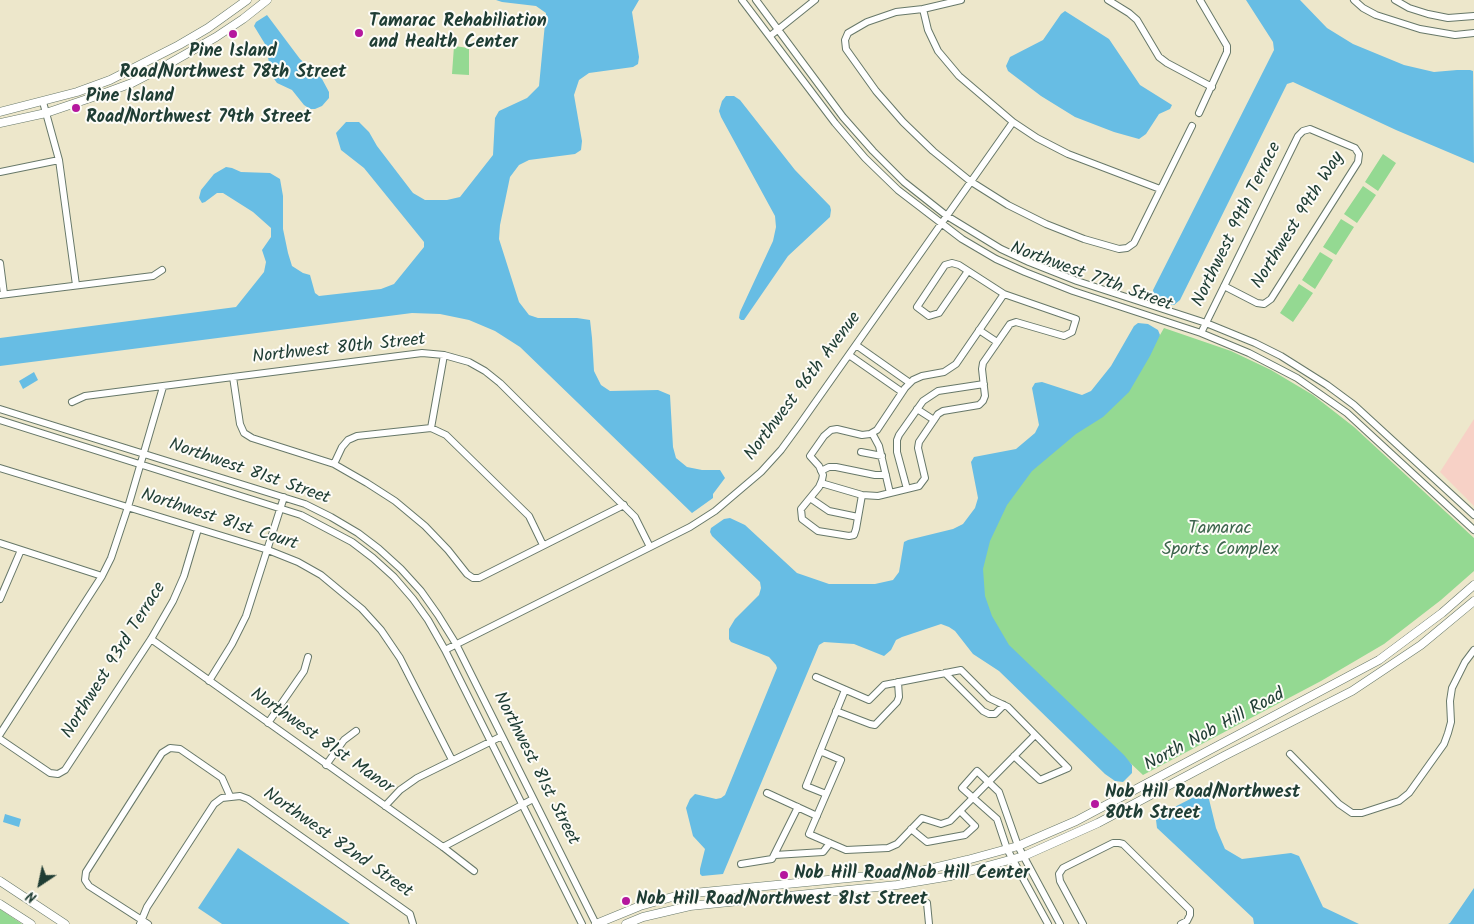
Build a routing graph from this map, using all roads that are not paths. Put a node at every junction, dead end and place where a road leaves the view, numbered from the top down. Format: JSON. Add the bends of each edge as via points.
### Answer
{"nodes":[{"id":1,"x":248,"y":0,"type":"edge"},
{"id":2,"x":266,"y":0,"type":"edge"},
{"id":3,"x":742,"y":0,"type":"edge"},
{"id":4,"x":756,"y":0,"type":"edge"},
{"id":5,"x":815,"y":0,"type":"edge"},
{"id":6,"x":961,"y":0,"type":"edge"},
{"id":7,"x":1108,"y":0,"type":"edge"},
{"id":8,"x":1200,"y":0,"type":"edge"},
{"id":9,"x":1354,"y":0,"type":"edge"},
{"id":10,"x":1395,"y":0,"type":"edge"},
{"id":11,"x":923,"y":9,"type":"junction"},
{"id":12,"x":1474,"y":16,"type":"edge"},
{"id":13,"x":778,"y":30,"type":"junction"},
{"id":14,"x":1474,"y":34,"type":"edge"},
{"id":15,"x":770,"y":36,"type":"junction"},
{"id":16,"x":1212,"y":87,"type":"junction"},
{"id":17,"x":43,"y":102,"type":"junction"},
{"id":18,"x":0,"y":112,"type":"edge"},
{"id":19,"x":46,"y":113,"type":"junction"},
{"id":20,"x":1199,"y":113,"type":"dead end"},
{"id":21,"x":1013,"y":122,"type":"junction"},
{"id":22,"x":0,"y":123,"type":"edge"},
{"id":23,"x":1192,"y":126,"type":"dead end"},
{"id":24,"x":1304,"y":131,"type":"joint"},
{"id":25,"x":59,"y":160,"type":"junction"},
{"id":26,"x":0,"y":172,"type":"edge"},
{"id":27,"x":970,"y":181,"type":"junction"},
{"id":28,"x":1160,"y":189,"type":"junction"},
{"id":29,"x":947,"y":216,"type":"junction"},
{"id":30,"x":941,"y":224,"type":"junction"},
{"id":31,"x":0,"y":263,"type":"edge"},
{"id":32,"x":162,"y":270,"type":"dead end"},
{"id":33,"x":968,"y":270,"type":"junction"},
{"id":34,"x":76,"y":284,"type":"junction"},
{"id":35,"x":1224,"y":286,"type":"junction"},
{"id":36,"x":1004,"y":294,"type":"junction"},
{"id":37,"x":2,"y":295,"type":"edge"},
{"id":38,"x":1206,"y":323,"type":"junction"},
{"id":39,"x":979,"y":330,"type":"junction"},
{"id":40,"x":1201,"y":333,"type":"junction"},
{"id":41,"x":997,"y":342,"type":"junction"},
{"id":42,"x":856,"y":345,"type":"junction"},
{"id":43,"x":444,"y":355,"type":"junction"},
{"id":44,"x":849,"y":355,"type":"junction"},
{"id":45,"x":890,"y":370,"type":"junction"},
{"id":46,"x":233,"y":377,"type":"junction"},
{"id":47,"x":883,"y":379,"type":"junction"},
{"id":48,"x":910,"y":383,"type":"junction"},
{"id":49,"x":984,"y":384,"type":"junction"},
{"id":50,"x":163,"y":387,"type":"junction"},
{"id":51,"x":902,"y":392,"type":"junction"},
{"id":52,"x":72,"y":402,"type":"dead end"},
{"id":53,"x":0,"y":409,"type":"edge"},
{"id":54,"x":917,"y":409,"type":"junction"},
{"id":55,"x":0,"y":420,"type":"edge"},
{"id":56,"x":934,"y":420,"type":"junction"},
{"id":57,"x":431,"y":428,"type":"junction"},
{"id":58,"x":872,"y":433,"type":"junction"},
{"id":59,"x":861,"y":452,"type":"dead end"},
{"id":60,"x":144,"y":453,"type":"junction"},
{"id":61,"x":882,"y":456,"type":"junction"},
{"id":62,"x":141,"y":464,"type":"junction"},
{"id":63,"x":334,"y":464,"type":"junction"},
{"id":64,"x":0,"y":468,"type":"edge"},
{"id":65,"x":821,"y":471,"type":"junction"},
{"id":66,"x":886,"y":475,"type":"junction"},
{"id":67,"x":821,"y":483,"type":"junction"},
{"id":68,"x":907,"y":489,"type":"junction"},
{"id":69,"x":890,"y":493,"type":"junction"},
{"id":70,"x":862,"y":496,"type":"junction"},
{"id":71,"x":284,"y":497,"type":"junction"},
{"id":72,"x":810,"y":498,"type":"junction"},
{"id":73,"x":624,"y":505,"type":"junction"},
{"id":74,"x":128,"y":507,"type":"junction"},
{"id":75,"x":281,"y":508,"type":"junction"},
{"id":76,"x":1474,"y":515,"type":"edge"},
{"id":77,"x":858,"y":516,"type":"junction"},
{"id":78,"x":198,"y":528,"type":"junction"},
{"id":79,"x":1474,"y":530,"type":"edge"},
{"id":80,"x":0,"y":543,"type":"edge"},
{"id":81,"x":543,"y":545,"type":"junction"},
{"id":82,"x":650,"y":547,"type":"junction"},
{"id":83,"x":22,"y":550,"type":"junction"},
{"id":84,"x":268,"y":550,"type":"junction"},
{"id":85,"x":102,"y":576,"type":"junction"},
{"id":86,"x":1474,"y":584,"type":"edge"},
{"id":87,"x":0,"y":598,"type":"edge"},
{"id":88,"x":1474,"y":601,"type":"edge"},
{"id":89,"x":151,"y":639,"type":"junction"},
{"id":90,"x":456,"y":644,"type":"junction"},
{"id":91,"x":445,"y":650,"type":"junction"},
{"id":92,"x":1474,"y":650,"type":"edge"},
{"id":93,"x":308,"y":658,"type":"dead end"},
{"id":94,"x":945,"y":673,"type":"junction"},
{"id":95,"x":816,"y":677,"type":"dead end"},
{"id":96,"x":209,"y":680,"type":"junction"},
{"id":97,"x":898,"y":682,"type":"junction"},
{"id":98,"x":845,"y":690,"type":"junction"},
{"id":99,"x":1004,"y":705,"type":"junction"},
{"id":100,"x":836,"y":711,"type":"junction"},
{"id":101,"x":268,"y":722,"type":"junction"},
{"id":102,"x":356,"y":731,"type":"dead end"},
{"id":103,"x":0,"y":734,"type":"edge"},
{"id":104,"x":1035,"y":735,"type":"junction"},
{"id":105,"x":502,"y":736,"type":"junction"},
{"id":106,"x":0,"y":739,"type":"edge"},
{"id":107,"x":491,"y":741,"type":"junction"},
{"id":108,"x":820,"y":751,"type":"junction"},
{"id":109,"x":1290,"y":754,"type":"dead end"},
{"id":110,"x":1014,"y":756,"type":"junction"},
{"id":111,"x":452,"y":760,"type":"junction"},
{"id":112,"x":326,"y":765,"type":"junction"},
{"id":113,"x":989,"y":782,"type":"junction"},
{"id":114,"x":767,"y":793,"type":"dead end"},
{"id":115,"x":826,"y":794,"type":"junction"},
{"id":116,"x":230,"y":796,"type":"junction"},
{"id":117,"x":973,"y":798,"type":"junction"},
{"id":118,"x":533,"y":799,"type":"junction"},
{"id":119,"x":522,"y":805,"type":"junction"},
{"id":120,"x":385,"y":806,"type":"junction"},
{"id":121,"x":798,"y":807,"type":"junction"},
{"id":122,"x":960,"y":811,"type":"junction"},
{"id":123,"x":817,"y":816,"type":"junction"},
{"id":124,"x":911,"y":829,"type":"junction"},
{"id":125,"x":830,"y":843,"type":"junction"},
{"id":126,"x":1018,"y":846,"type":"junction"},
{"id":127,"x":444,"y":847,"type":"junction"},
{"id":128,"x":1007,"y":849,"type":"junction"},
{"id":129,"x":775,"y":854,"type":"junction"},
{"id":130,"x":1024,"y":856,"type":"junction"},
{"id":131,"x":1013,"y":859,"type":"junction"},
{"id":132,"x":741,"y":864,"type":"dead end"},
{"id":133,"x":474,"y":870,"type":"dead end"},
{"id":134,"x":0,"y":881,"type":"edge"},
{"id":135,"x":927,"y":903,"type":"dead end"},
{"id":136,"x":0,"y":904,"type":"edge"},
{"id":137,"x":141,"y":922,"type":"edge"},
{"id":138,"x":413,"y":922,"type":"edge"},
{"id":139,"x":31,"y":924,"type":"edge"},
{"id":140,"x":65,"y":924,"type":"edge"},
{"id":141,"x":148,"y":924,"type":"edge"},
{"id":142,"x":582,"y":924,"type":"edge"},
{"id":143,"x":596,"y":924,"type":"edge"},
{"id":144,"x":626,"y":924,"type":"edge"},
{"id":145,"x":929,"y":924,"type":"edge"},
{"id":146,"x":1048,"y":924,"type":"edge"},
{"id":147,"x":1060,"y":924,"type":"edge"},
{"id":148,"x":1083,"y":924,"type":"edge"},
{"id":149,"x":1181,"y":924,"type":"edge"}],
"edges":[{"from":1,"to":17,"type":"main road","via":[[208,28],[152,60],[90,87]]},
{"from":2,"to":19,"type":"main road","via":[[216,37],[166,66],[105,93]]},
{"from":3,"to":15,"type":"street","name":"Northwest 77th Street"},
{"from":4,"to":13,"type":"street","name":"Northwest 77th Street"},
{"from":5,"to":13,"type":"street"},
{"from":6,"to":11,"type":"street"},
{"from":7,"to":16,"type":"street","via":[[1137,20],[1159,57],[1167,64]]},
{"from":8,"to":16,"type":"street","via":[[1227,46]]},
{"from":9,"to":14,"type":"street","via":[[1376,15],[1420,29]]},
{"from":10,"to":12,"type":"street","via":[[1428,14],[1448,18]]},
{"from":11,"to":21,"type":"street","via":[[938,51],[959,76]]},
{"from":11,"to":27,"type":"street","via":[[896,12],[867,22],[848,33],[846,49],[903,122]]},
{"from":13,"to":15,"type":"street"},
{"from":13,"to":29,"type":"street","name":"Northwest 77th Street","via":[[873,152]]},
{"from":15,"to":30,"type":"street","name":"Northwest 77th Street","via":[[865,158],[898,190]]},
{"from":16,"to":20,"type":"street"},
{"from":17,"to":18,"type":"main road"},
{"from":17,"to":19,"type":"street"},
{"from":19,"to":22,"type":"main road"},
{"from":19,"to":25,"type":"street"},
{"from":21,"to":27,"type":"street","name":"Northwest 96th Avenue"},
{"from":21,"to":28,"type":"street","via":[[1068,154]]},
{"from":23,"to":28,"type":"street"},
{"from":24,"to":35,"type":"street","name":"Northwest 99th Terrace","via":[[1298,136]]},
{"from":24,"to":35,"type":"street","name":"Northwest 99th Way","via":[[1310,129],[1355,148],[1358,162],[1271,299],[1264,304],[1257,303]]},
{"from":25,"to":26,"type":"street"},
{"from":25,"to":34,"type":"street"},
{"from":27,"to":28,"type":"street","via":[[1046,224],[1119,249],[1134,243]]},
{"from":27,"to":29,"type":"street","name":"Northwest 96th Avenue"},
{"from":29,"to":30,"type":"street","name":"Northwest 96th Avenue"},
{"from":29,"to":38,"type":"street","name":"Northwest 77th Street","via":[[1029,262],[1076,281]]},
{"from":30,"to":40,"type":"street","name":"Northwest 77th Street","via":[[988,254],[1025,272]]},
{"from":30,"to":42,"type":"street","name":"Northwest 96th Avenue"},
{"from":31,"to":37,"type":"street"},
{"from":32,"to":34,"type":"street","via":[[153,276]]},
{"from":33,"to":33,"type":"street","via":[[939,313],[929,316],[917,307],[945,266],[958,264]]},
{"from":33,"to":36,"type":"street"},
{"from":34,"to":37,"type":"street"},
{"from":35,"to":38,"type":"street","name":"Northwest 99th Terrace"},
{"from":36,"to":39,"type":"street"},
{"from":36,"to":41,"type":"street","via":[[1076,319],[1072,332],[1064,336],[1016,322],[1010,324]]},
{"from":38,"to":40,"type":"street","name":"Northwest 99th Terrace"},
{"from":38,"to":76,"type":"street","name":"Northwest 77th Street","via":[[1281,356],[1327,385],[1380,428]]},
{"from":39,"to":41,"type":"street"},
{"from":39,"to":48,"type":"street","via":[[950,369],[922,376]]},
{"from":40,"to":79,"type":"street","name":"Northwest 77th Street","via":[[1276,366],[1321,393],[1374,436]]},
{"from":41,"to":49,"type":"street","via":[[983,363]]},
{"from":42,"to":44,"type":"street","name":"Northwest 96th Avenue"},
{"from":42,"to":45,"type":"street"},
{"from":43,"to":46,"type":"street","name":"Northwest 80th Street","via":[[422,353]]},
{"from":43,"to":57,"type":"street"},
{"from":43,"to":73,"type":"street","name":"Northwest 80th Street","via":[[469,362],[500,382]]},
{"from":44,"to":47,"type":"street"},
{"from":44,"to":82,"type":"street","name":"Northwest 96th Avenue","via":[[781,450],[761,472],[715,511]]},
{"from":45,"to":47,"type":"street"},
{"from":45,"to":48,"type":"street"},
{"from":46,"to":50,"type":"street","name":"Northwest 80th Street"},
{"from":46,"to":63,"type":"street","via":[[244,433]]},
{"from":47,"to":51,"type":"street"},
{"from":48,"to":51,"type":"street"},
{"from":49,"to":54,"type":"street","via":[[938,391]]},
{"from":49,"to":56,"type":"street","via":[[986,396],[979,405],[944,411]]},
{"from":50,"to":52,"type":"street","name":"Northwest 80th Street","via":[[85,396]]},
{"from":50,"to":60,"type":"street"},
{"from":51,"to":58,"type":"street"},
{"from":53,"to":60,"type":"street","name":"Northwest 81st Street"},
{"from":54,"to":56,"type":"street"},
{"from":54,"to":68,"type":"street","via":[[899,435],[897,446]]},
{"from":55,"to":62,"type":"street","name":"Northwest 81st Street"},
{"from":56,"to":68,"type":"street","via":[[919,442],[923,482]]},
{"from":57,"to":63,"type":"street","via":[[357,436],[342,447]]},
{"from":57,"to":81,"type":"street","via":[[446,435],[529,516]]},
{"from":58,"to":61,"type":"street"},
{"from":58,"to":65,"type":"street","via":[[862,435],[831,430],[810,456]]},
{"from":59,"to":61,"type":"street"},
{"from":60,"to":62,"type":"street"},
{"from":60,"to":71,"type":"street","name":"Northwest 81st Street"},
{"from":61,"to":66,"type":"street"},
{"from":62,"to":74,"type":"street"},
{"from":62,"to":75,"type":"street","name":"Northwest 81st Street"},
{"from":63,"to":81,"type":"street","via":[[395,501],[425,526],[473,578],[479,578]]},
{"from":64,"to":74,"type":"street","name":"Northwest 81st Court"},
{"from":65,"to":66,"type":"street","via":[[836,467]]},
{"from":65,"to":67,"type":"street"},
{"from":66,"to":69,"type":"street"},
{"from":67,"to":70,"type":"street"},
{"from":67,"to":72,"type":"street"},
{"from":68,"to":69,"type":"street"},
{"from":69,"to":70,"type":"street"},
{"from":70,"to":77,"type":"street"},
{"from":71,"to":75,"type":"street"},
{"from":71,"to":90,"type":"street","name":"Northwest 81st Street","via":[[331,517],[379,549],[421,591]]},
{"from":72,"to":77,"type":"street","via":[[829,511]]},
{"from":72,"to":77,"type":"street","via":[[801,509],[802,519],[818,530],[854,535]]},
{"from":73,"to":81,"type":"street"},
{"from":73,"to":82,"type":"street","name":"Northwest 80th Street","via":[[635,517]]},
{"from":74,"to":78,"type":"street","name":"Northwest 81st Court"},
{"from":74,"to":85,"type":"street","via":[[112,558]]},
{"from":75,"to":84,"type":"street"},
{"from":75,"to":91,"type":"street","name":"Northwest 81st Street","via":[[326,527],[373,558],[412,599]]},
{"from":78,"to":84,"type":"street","name":"Northwest 81st Court"},
{"from":78,"to":89,"type":"street","name":"Northwest 93rd Terrace","via":[[184,576]]},
{"from":80,"to":83,"type":"street"},
{"from":82,"to":90,"type":"street","name":"Northwest 96th Avenue"},
{"from":83,"to":85,"type":"street"},
{"from":83,"to":87,"type":"street"},
{"from":84,"to":96,"type":"street","via":[[246,616]]},
{"from":84,"to":111,"type":"street","name":"Northwest 81st Court","via":[[321,575],[362,609],[381,630],[400,658]]},
{"from":85,"to":103,"type":"street"},
{"from":86,"to":126,"type":"main road","name":"North Nob Hill Road","via":[[1442,613],[1379,660],[1076,821]]},
{"from":88,"to":130,"type":"main road","name":"North Nob Hill Road","via":[[1420,646],[1352,691],[1098,823]]},
{"from":89,"to":96,"type":"street","name":"Northwest 81st Manor"},
{"from":89,"to":106,"type":"street","name":"Northwest 93rd Terrace","via":[[65,770],[58,774],[50,773]]},
{"from":90,"to":91,"type":"street","name":"Northwest 96th Avenue"},
{"from":90,"to":105,"type":"street","name":"Northwest 81st Street"},
{"from":91,"to":107,"type":"street","name":"Northwest 81st Street"},
{"from":92,"to":109,"type":"street","via":[[1452,688],[1451,722],[1444,744],[1409,793],[1399,800],[1362,813],[1352,813]]},
{"from":93,"to":101,"type":"street","via":[[304,671]]},
{"from":94,"to":97,"type":"street"},
{"from":94,"to":99,"type":"street","via":[[961,670],[989,698]]},
{"from":94,"to":99,"type":"street","via":[[983,711],[995,714]]},
{"from":95,"to":98,"type":"street"},
{"from":96,"to":101,"type":"street","name":"Northwest 81st Manor"},
{"from":97,"to":98,"type":"street","via":[[884,685],[869,700]]},
{"from":97,"to":100,"type":"street","via":[[897,702],[875,725]]},
{"from":98,"to":100,"type":"street"},
{"from":99,"to":104,"type":"street"},
{"from":100,"to":108,"type":"street"},
{"from":101,"to":112,"type":"street","name":"Northwest 81st Manor"},
{"from":102,"to":112,"type":"street","via":[[344,740]]},
{"from":104,"to":110,"type":"street"},
{"from":104,"to":110,"type":"street","via":[[1068,768],[1040,780]]},
{"from":105,"to":107,"type":"street"},
{"from":105,"to":118,"type":"street","name":"Northwest 81st Street"},
{"from":107,"to":111,"type":"street"},
{"from":107,"to":119,"type":"street","name":"Northwest 81st Street"},
{"from":108,"to":115,"type":"street","via":[[806,786]]},
{"from":108,"to":115,"type":"street","via":[[841,760]]},
{"from":110,"to":113,"type":"street"},
{"from":111,"to":120,"type":"street","via":[[417,778]]},
{"from":112,"to":120,"type":"street","name":"Northwest 81st Manor"},
{"from":113,"to":117,"type":"street"},
{"from":113,"to":117,"type":"street","via":[[977,771],[962,788]]},
{"from":113,"to":126,"type":"street","via":[[999,792]]},
{"from":114,"to":121,"type":"street"},
{"from":115,"to":123,"type":"street"},
{"from":116,"to":137,"type":"street","via":[[214,804],[147,907]]},
{"from":116,"to":137,"type":"street","via":[[222,778],[180,749],[170,748],[162,753],[86,872],[89,886]]},
{"from":116,"to":138,"type":"street","name":"Northwest 82nd Street","via":[[248,799],[410,914]]},
{"from":117,"to":122,"type":"street"},
{"from":117,"to":128,"type":"street","via":[[997,819]]},
{"from":118,"to":119,"type":"street"},
{"from":118,"to":143,"type":"street","name":"Northwest 81st Street"},
{"from":119,"to":127,"type":"street"},
{"from":119,"to":142,"type":"street","name":"Northwest 81st Street"},
{"from":120,"to":127,"type":"street","name":"Northwest 81st Manor"},
{"from":121,"to":123,"type":"street"},
{"from":121,"to":129,"type":"street"},
{"from":122,"to":124,"type":"street","via":[[950,821],[941,824],[922,818]]},
{"from":122,"to":124,"type":"street","via":[[975,826],[965,835],[926,842]]},
{"from":123,"to":125,"type":"street","via":[[809,834]]},
{"from":124,"to":125,"type":"street","via":[[897,844],[888,848],[846,850]]},
{"from":125,"to":129,"type":"street","via":[[823,852]]},
{"from":126,"to":128,"type":"main road","name":"North Nob Hill Road"},
{"from":126,"to":130,"type":"street"},
{"from":127,"to":133,"type":"street","name":"Northwest 81st Manor"},
{"from":128,"to":131,"type":"street"},
{"from":128,"to":143,"type":"main road","name":"North Nob Hill Road","via":[[921,871],[683,894],[640,906]]},
{"from":129,"to":132,"type":"street","via":[[767,861]]},
{"from":130,"to":131,"type":"main road","name":"North Nob Hill Road"},
{"from":130,"to":147,"type":"street"},
{"from":131,"to":144,"type":"main road","name":"North Nob Hill Road","via":[[951,876],[897,885],[690,906]]},
{"from":131,"to":146,"type":"street"},
{"from":134,"to":140,"type":"main road"},
{"from":135,"to":145,"type":"street"},
{"from":136,"to":139,"type":"main road"},
{"from":137,"to":141,"type":"street"},
{"from":148,"to":149,"type":"street","via":[[1059,874],[1064,868],[1119,842],[1190,910],[1187,921]]}]}
